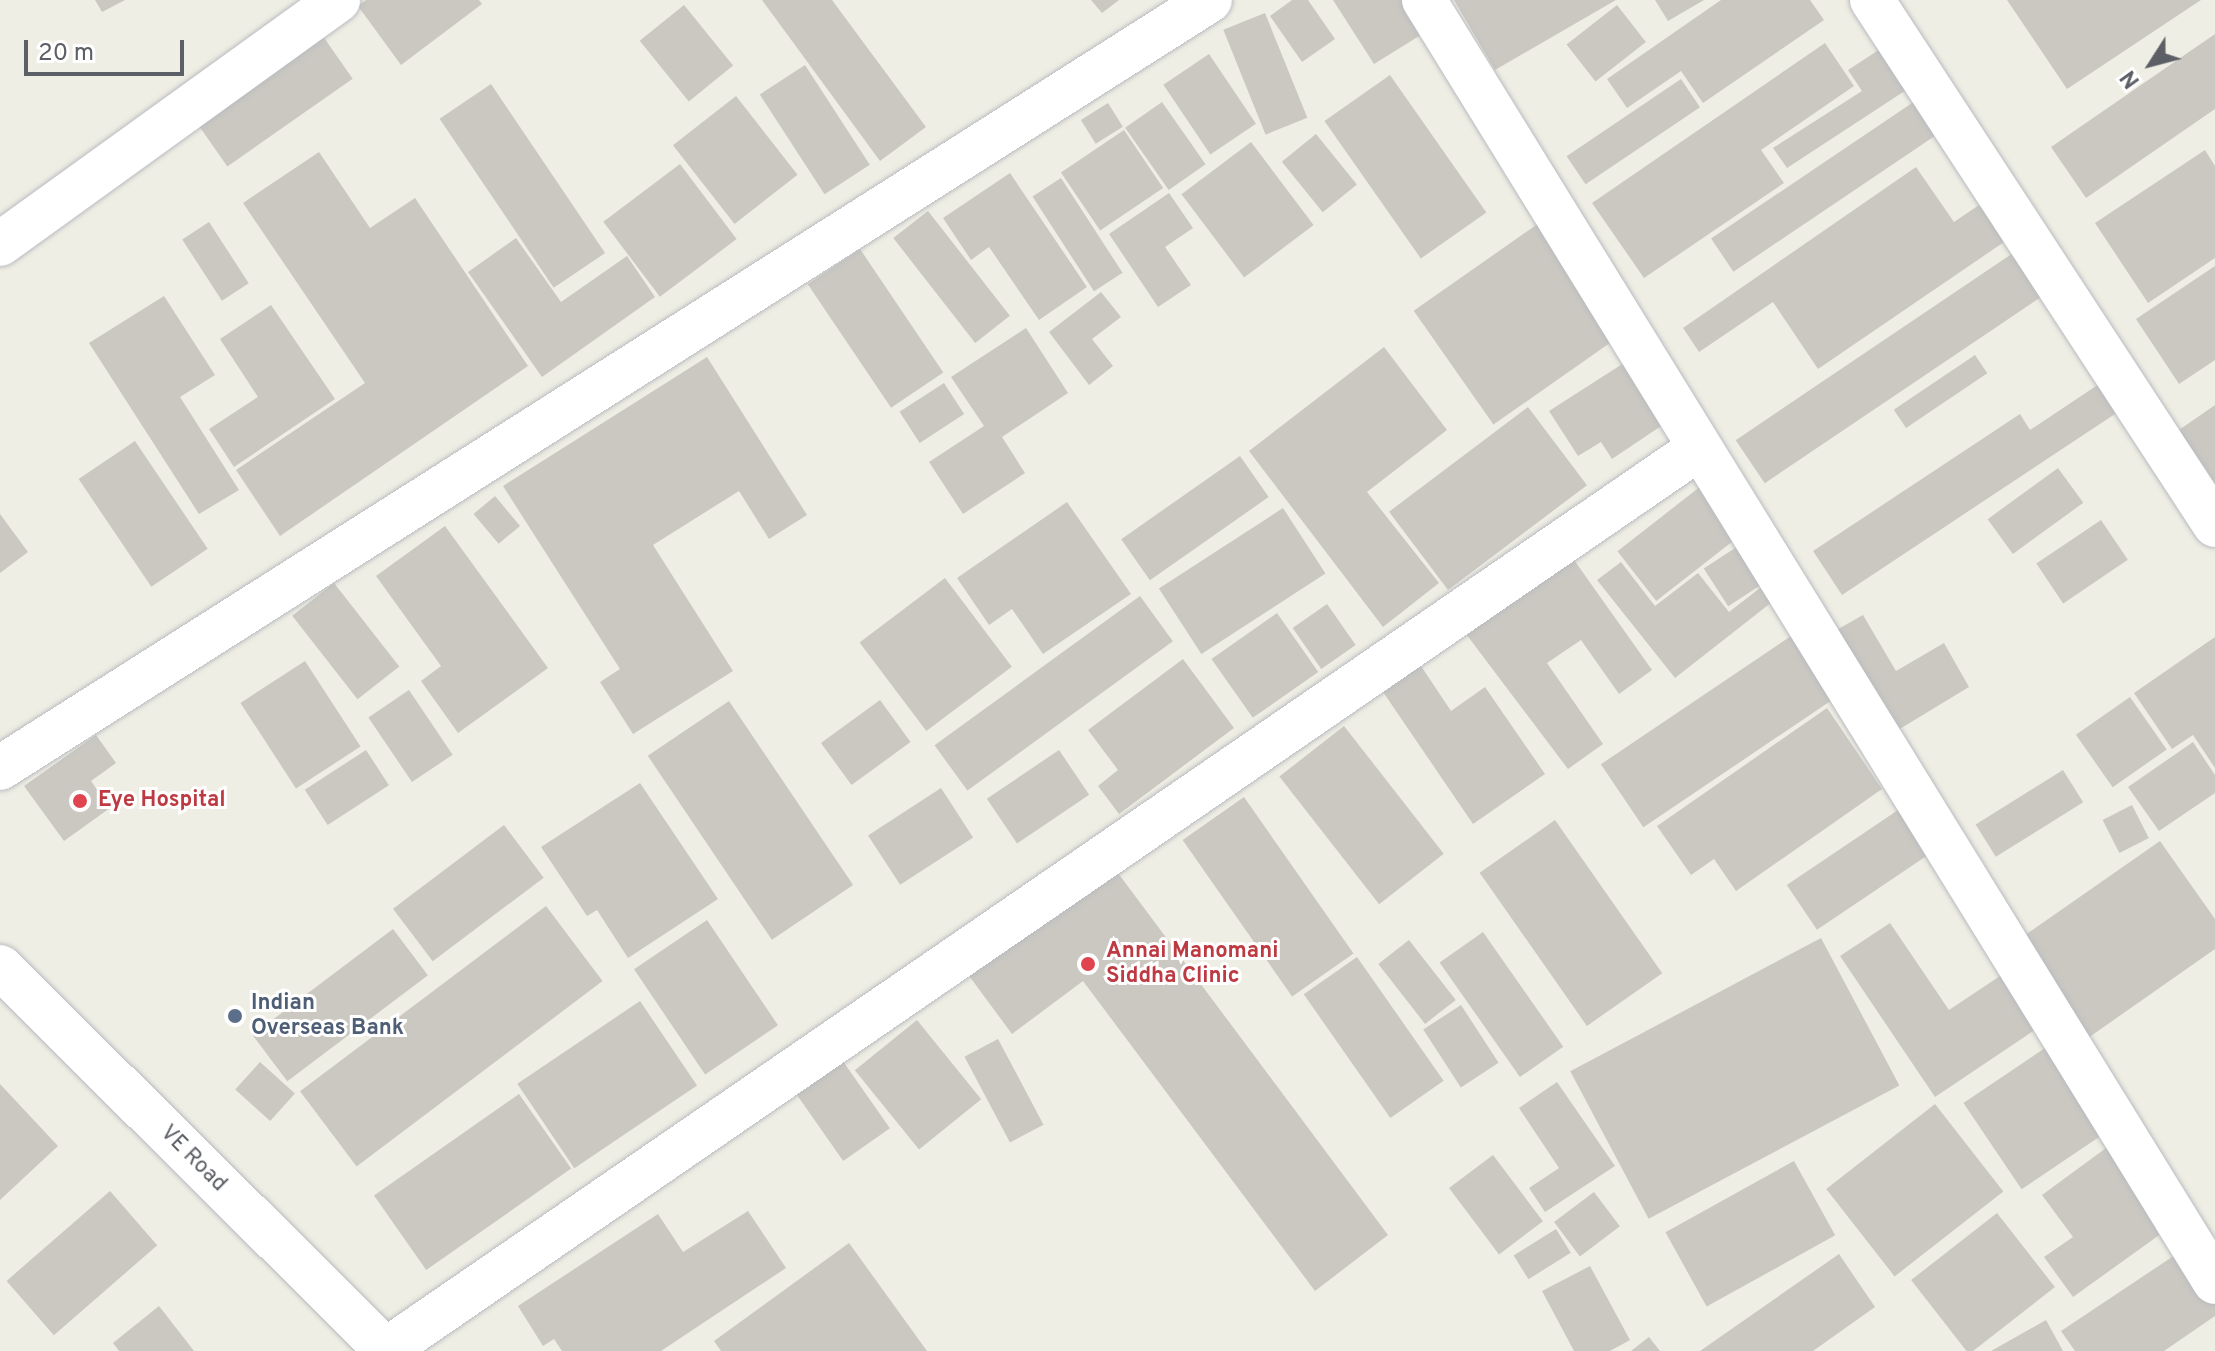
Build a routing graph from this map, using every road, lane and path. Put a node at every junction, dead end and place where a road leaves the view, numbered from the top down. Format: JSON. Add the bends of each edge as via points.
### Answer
{"nodes":[{"id":1,"x":338,"y":0,"type":"edge"},
{"id":2,"x":1210,"y":0,"type":"edge"},
{"id":3,"x":1424,"y":0,"type":"edge"},
{"id":4,"x":1872,"y":0,"type":"edge"},
{"id":5,"x":0,"y":244,"type":"edge"},
{"id":6,"x":1698,"y":449,"type":"junction"},
{"id":7,"x":2215,"y":525,"type":"edge"},
{"id":8,"x":0,"y":768,"type":"edge"},
{"id":9,"x":0,"y":967,"type":"edge"},
{"id":10,"x":2215,"y":1282,"type":"edge"},
{"id":11,"x":386,"y":1351,"type":"edge"}],
"edges":[{"from":1,"to":5,"type":"street"},
{"from":2,"to":8,"type":"street"},
{"from":3,"to":6,"type":"street"},
{"from":4,"to":7,"type":"street"},
{"from":6,"to":10,"type":"street"},
{"from":6,"to":11,"type":"street"},
{"from":9,"to":11,"type":"street","name":"VE Road"}]}
